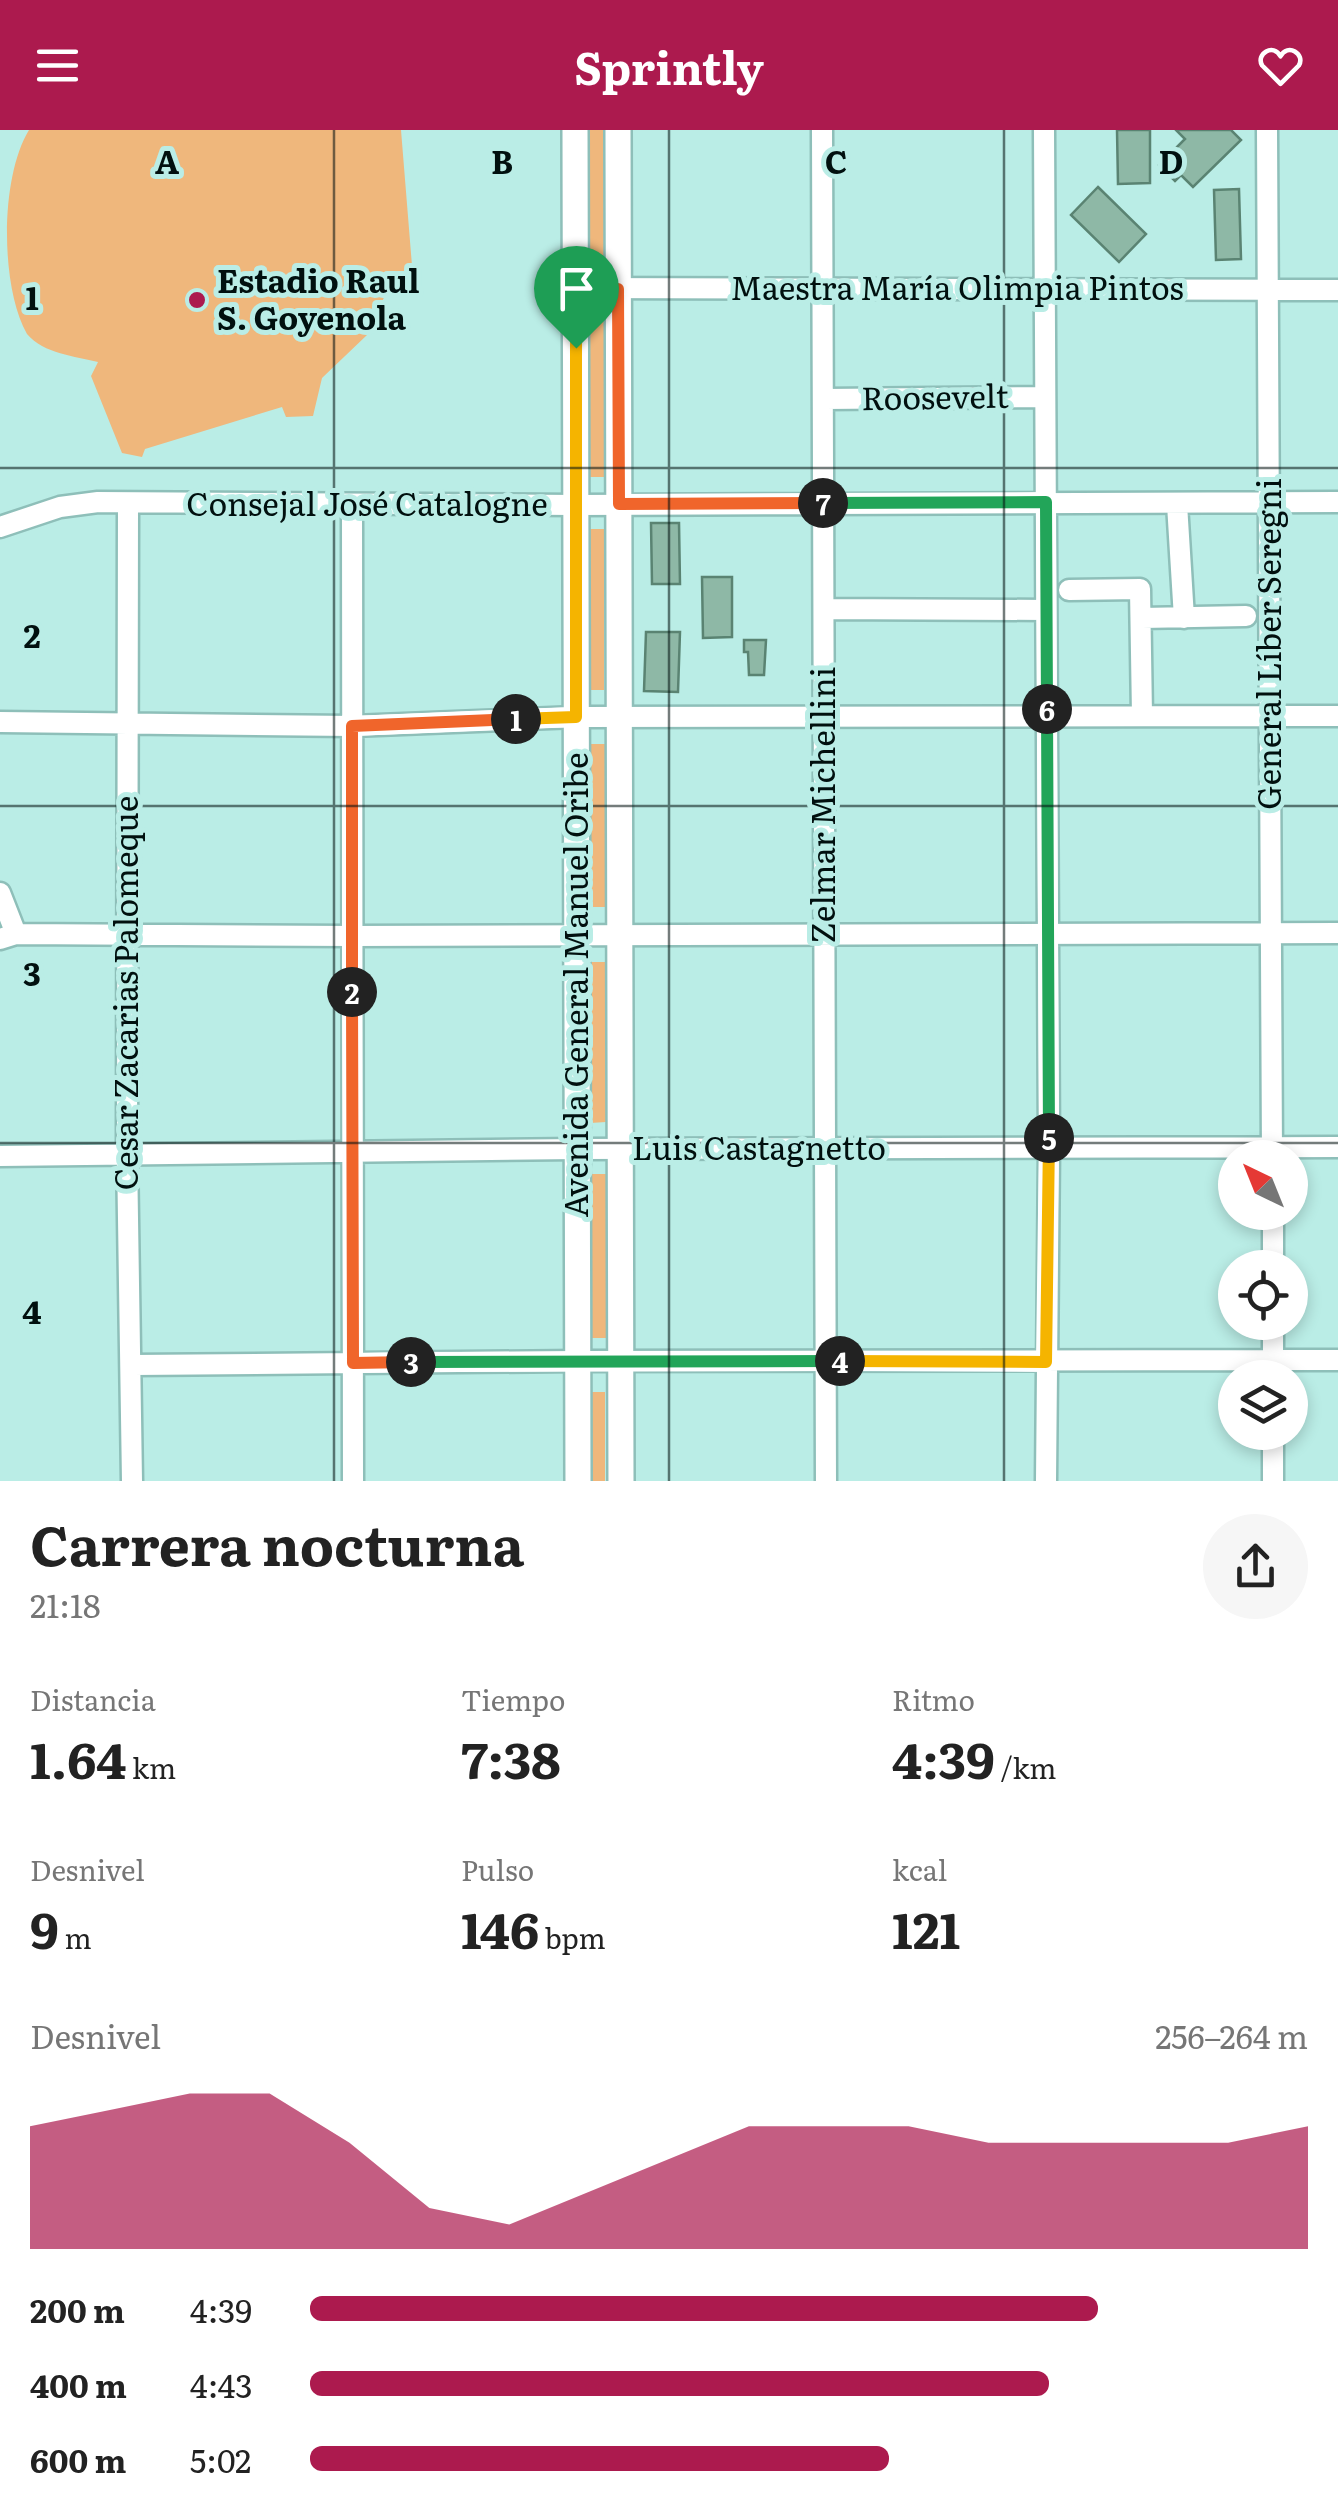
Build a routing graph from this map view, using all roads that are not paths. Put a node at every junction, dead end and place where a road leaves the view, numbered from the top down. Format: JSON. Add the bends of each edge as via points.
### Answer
{"nodes":[{"id":1,"x":575,"y":130,"type":"edge"},
{"id":2,"x":618,"y":130,"type":"edge"},
{"id":3,"x":822,"y":130,"type":"edge"},
{"id":4,"x":1044,"y":130,"type":"edge"},
{"id":5,"x":1266,"y":130,"type":"edge"},
{"id":6,"x":577,"y":288,"type":"junction"},
{"id":7,"x":1045,"y":288,"type":"junction"},
{"id":8,"x":618,"y":289,"type":"junction"},
{"id":9,"x":824,"y":289,"type":"junction"},
{"id":10,"x":1266,"y":289,"type":"junction"},
{"id":11,"x":1338,"y":290,"type":"edge"},
{"id":12,"x":1045,"y":396,"type":"junction"},
{"id":13,"x":824,"y":398,"type":"junction"},
{"id":14,"x":1046,"y":502,"type":"junction"},
{"id":15,"x":1269,"y":502,"type":"junction"},
{"id":16,"x":1338,"y":502,"type":"edge"},
{"id":17,"x":824,"y":503,"type":"junction"},
{"id":18,"x":128,"y":504,"type":"junction"},
{"id":19,"x":619,"y":504,"type":"junction"},
{"id":20,"x":1177,"y":504,"type":"junction"},
{"id":21,"x":352,"y":505,"type":"junction"},
{"id":22,"x":575,"y":505,"type":"junction"},
{"id":23,"x":0,"y":526,"type":"edge"},
{"id":24,"x":1069,"y":590,"type":"dead end"},
{"id":25,"x":824,"y":610,"type":"junction"},
{"id":26,"x":1045,"y":610,"type":"junction"},
{"id":27,"x":1246,"y":616,"type":"dead end"},
{"id":28,"x":1142,"y":618,"type":"junction"},
{"id":29,"x":1184,"y":618,"type":"junction"},
{"id":30,"x":823,"y":715,"type":"junction"},
{"id":31,"x":1142,"y":716,"type":"junction"},
{"id":32,"x":1270,"y":716,"type":"junction"},
{"id":33,"x":1338,"y":716,"type":"edge"},
{"id":34,"x":576,"y":717,"type":"junction"},
{"id":35,"x":620,"y":718,"type":"junction"},
{"id":36,"x":1047,"y":718,"type":"junction"},
{"id":37,"x":0,"y":722,"type":"edge"},
{"id":38,"x":126,"y":724,"type":"junction"},
{"id":39,"x":352,"y":726,"type":"junction"},
{"id":40,"x":0,"y":893,"type":"edge"},
{"id":41,"x":1272,"y":933,"type":"junction"},
{"id":42,"x":126,"y":934,"type":"junction"},
{"id":43,"x":1338,"y":934,"type":"edge"},
{"id":44,"x":620,"y":935,"type":"junction"},
{"id":45,"x":825,"y":935,"type":"junction"},
{"id":46,"x":1046,"y":935,"type":"junction"},
{"id":47,"x":8,"y":936,"type":"edge"},
{"id":48,"x":352,"y":936,"type":"junction"},
{"id":49,"x":576,"y":936,"type":"junction"},
{"id":50,"x":1272,"y":1140,"type":"edge"},
{"id":51,"x":1338,"y":1147,"type":"edge"},
{"id":52,"x":1049,"y":1148,"type":"junction"},
{"id":53,"x":577,"y":1149,"type":"junction"},
{"id":54,"x":620,"y":1149,"type":"junction"},
{"id":55,"x":826,"y":1149,"type":"junction"},
{"id":56,"x":1308,"y":1149,"type":"edge"},
{"id":57,"x":1218,"y":1151,"type":"edge"},
{"id":58,"x":351,"y":1152,"type":"junction"},
{"id":59,"x":127,"y":1154,"type":"junction"},
{"id":60,"x":0,"y":1156,"type":"edge"},
{"id":61,"x":1338,"y":1360,"type":"edge"},
{"id":62,"x":578,"y":1361,"type":"junction"},
{"id":63,"x":620,"y":1361,"type":"junction"},
{"id":64,"x":825,"y":1361,"type":"junction"},
{"id":65,"x":1046,"y":1362,"type":"junction"},
{"id":66,"x":353,"y":1363,"type":"junction"},
{"id":67,"x":1308,"y":1364,"type":"edge"},
{"id":68,"x":132,"y":1366,"type":"junction"},
{"id":69,"x":1218,"y":1367,"type":"edge"},
{"id":70,"x":1274,"y":1450,"type":"edge"},
{"id":71,"x":132,"y":1481,"type":"edge"},
{"id":72,"x":353,"y":1481,"type":"edge"},
{"id":73,"x":578,"y":1481,"type":"edge"},
{"id":74,"x":621,"y":1481,"type":"edge"},
{"id":75,"x":826,"y":1481,"type":"edge"},
{"id":76,"x":1046,"y":1481,"type":"edge"},
{"id":77,"x":1274,"y":1481,"type":"edge"}],
"edges":[{"from":1,"to":6,"type":"main road","name":"Avenida General Manuel Oribe"},
{"from":2,"to":8,"type":"main road","name":"Avenida General Manuel Oribe"},
{"from":3,"to":9,"type":"street","name":"Zelmar Michellini"},
{"from":4,"to":7,"type":"street"},
{"from":5,"to":10,"type":"street","name":"General Líber Seregni"},
{"from":6,"to":8,"type":"street","name":"Maestra María Olimpia Pintos"},
{"from":6,"to":22,"type":"main road","name":"Avenida General Manuel Oribe"},
{"from":7,"to":9,"type":"street","name":"Maestra María Olimpia Pintos"},
{"from":7,"to":10,"type":"street","name":"Maestra María Olimpia Pintos"},
{"from":7,"to":12,"type":"street"},
{"from":8,"to":9,"type":"street","name":"Maestra María Olimpia Pintos"},
{"from":8,"to":19,"type":"main road","name":"Avenida General Manuel Oribe"},
{"from":9,"to":13,"type":"street","name":"Zelmar Michellini"},
{"from":10,"to":11,"type":"street","name":"Maestra María Olimpia Pintos"},
{"from":10,"to":15,"type":"street","name":"General Líber Seregni"},
{"from":12,"to":13,"type":"street","name":"Roosevelt"},
{"from":12,"to":14,"type":"street"},
{"from":13,"to":17,"type":"street","name":"Zelmar Michellini"},
{"from":14,"to":17,"type":"street","name":"Consejal José Catalogne"},
{"from":14,"to":20,"type":"street","name":"Consejal José Catalogne"},
{"from":14,"to":26,"type":"street"},
{"from":15,"to":16,"type":"street","name":"Consejal José Catalogne"},
{"from":15,"to":20,"type":"street","name":"Consejal José Catalogne"},
{"from":15,"to":32,"type":"street","name":"General Líber Seregni"},
{"from":17,"to":19,"type":"street","name":"Consejal José Catalogne"},
{"from":17,"to":25,"type":"street","name":"Zelmar Michellini"},
{"from":18,"to":21,"type":"street","name":"Consejal José Catalogne"},
{"from":18,"to":23,"type":"street","name":"Consejal José Catalogne","via":[[60,507]]},
{"from":18,"to":38,"type":"street","name":"Cesar Zacarias Palomeque"},
{"from":19,"to":22,"type":"street","name":"Consejal José Catalogne"},
{"from":19,"to":35,"type":"main road","name":"Avenida General Manuel Oribe"},
{"from":20,"to":29,"type":"street"},
{"from":21,"to":22,"type":"street","name":"Consejal José Catalogne"},
{"from":21,"to":39,"type":"street"},
{"from":22,"to":34,"type":"main road","name":"Avenida General Manuel Oribe"},
{"from":24,"to":28,"type":"street","via":[[1140,589]]},
{"from":25,"to":26,"type":"street"},
{"from":25,"to":30,"type":"street","name":"Zelmar Michellini"},
{"from":26,"to":36,"type":"street"},
{"from":27,"to":29,"type":"street"},
{"from":28,"to":29,"type":"street"},
{"from":28,"to":31,"type":"street"},
{"from":30,"to":35,"type":"street"},
{"from":30,"to":36,"type":"street"},
{"from":30,"to":45,"type":"street","name":"Zelmar Michellini"},
{"from":31,"to":32,"type":"street"},
{"from":31,"to":36,"type":"street"},
{"from":32,"to":33,"type":"street"},
{"from":32,"to":41,"type":"street","name":"General Líber Seregni"},
{"from":34,"to":35,"type":"street"},
{"from":34,"to":39,"type":"street"},
{"from":34,"to":49,"type":"main road","name":"Avenida General Manuel Oribe"},
{"from":35,"to":44,"type":"main road","name":"Avenida General Manuel Oribe"},
{"from":36,"to":46,"type":"street"},
{"from":37,"to":38,"type":"street"},
{"from":38,"to":39,"type":"street"},
{"from":38,"to":42,"type":"street","name":"Cesar Zacarias Palomeque"},
{"from":39,"to":48,"type":"street"},
{"from":40,"to":47,"type":"street"},
{"from":41,"to":43,"type":"street"},
{"from":41,"to":46,"type":"street"},
{"from":41,"to":50,"type":"street","name":"General Líber Seregni"},
{"from":42,"to":47,"type":"street"},
{"from":42,"to":48,"type":"street"},
{"from":42,"to":59,"type":"street","name":"Cesar Zacarias Palomeque"},
{"from":44,"to":45,"type":"street"},
{"from":44,"to":49,"type":"street"},
{"from":44,"to":54,"type":"main road","name":"Avenida General Manuel Oribe"},
{"from":45,"to":46,"type":"street"},
{"from":45,"to":55,"type":"street","name":"Zelmar Michellini"},
{"from":46,"to":52,"type":"street"},
{"from":48,"to":49,"type":"street"},
{"from":48,"to":58,"type":"street"},
{"from":49,"to":53,"type":"main road","name":"Avenida General Manuel Oribe"},
{"from":51,"to":56,"type":"street","name":"Luis Castagnetto"},
{"from":52,"to":55,"type":"street","name":"Luis Castagnetto"},
{"from":52,"to":57,"type":"street","name":"Luis Castagnetto"},
{"from":52,"to":65,"type":"street"},
{"from":53,"to":54,"type":"street","name":"Luis Castagnetto"},
{"from":53,"to":58,"type":"street","name":"Luis Castagnetto"},
{"from":53,"to":62,"type":"main road","name":"Avenida General Manuel Oribe"},
{"from":54,"to":55,"type":"street","name":"Luis Castagnetto"},
{"from":54,"to":63,"type":"main road","name":"Avenida General Manuel Oribe"},
{"from":55,"to":64,"type":"street","name":"Zelmar Michellini"},
{"from":58,"to":59,"type":"street","name":"Luis Castagnetto"},
{"from":58,"to":66,"type":"street"},
{"from":59,"to":60,"type":"street","name":"Luis Castagnetto"},
{"from":59,"to":68,"type":"street","name":"Cesar Zacarias Palomeque"},
{"from":61,"to":67,"type":"street"},
{"from":62,"to":63,"type":"street"},
{"from":62,"to":66,"type":"street"},
{"from":62,"to":73,"type":"main road","name":"Avenida General Manuel Oribe"},
{"from":63,"to":64,"type":"street"},
{"from":63,"to":74,"type":"main road","name":"Avenida General Manuel Oribe"},
{"from":64,"to":65,"type":"street"},
{"from":64,"to":75,"type":"street","name":"Zelmar Michellini"},
{"from":65,"to":69,"type":"street"},
{"from":65,"to":76,"type":"street"},
{"from":66,"to":68,"type":"street"},
{"from":66,"to":72,"type":"street"},
{"from":68,"to":71,"type":"street","name":"Cesar Zacarias Palomeque"},
{"from":70,"to":77,"type":"street"}]}
